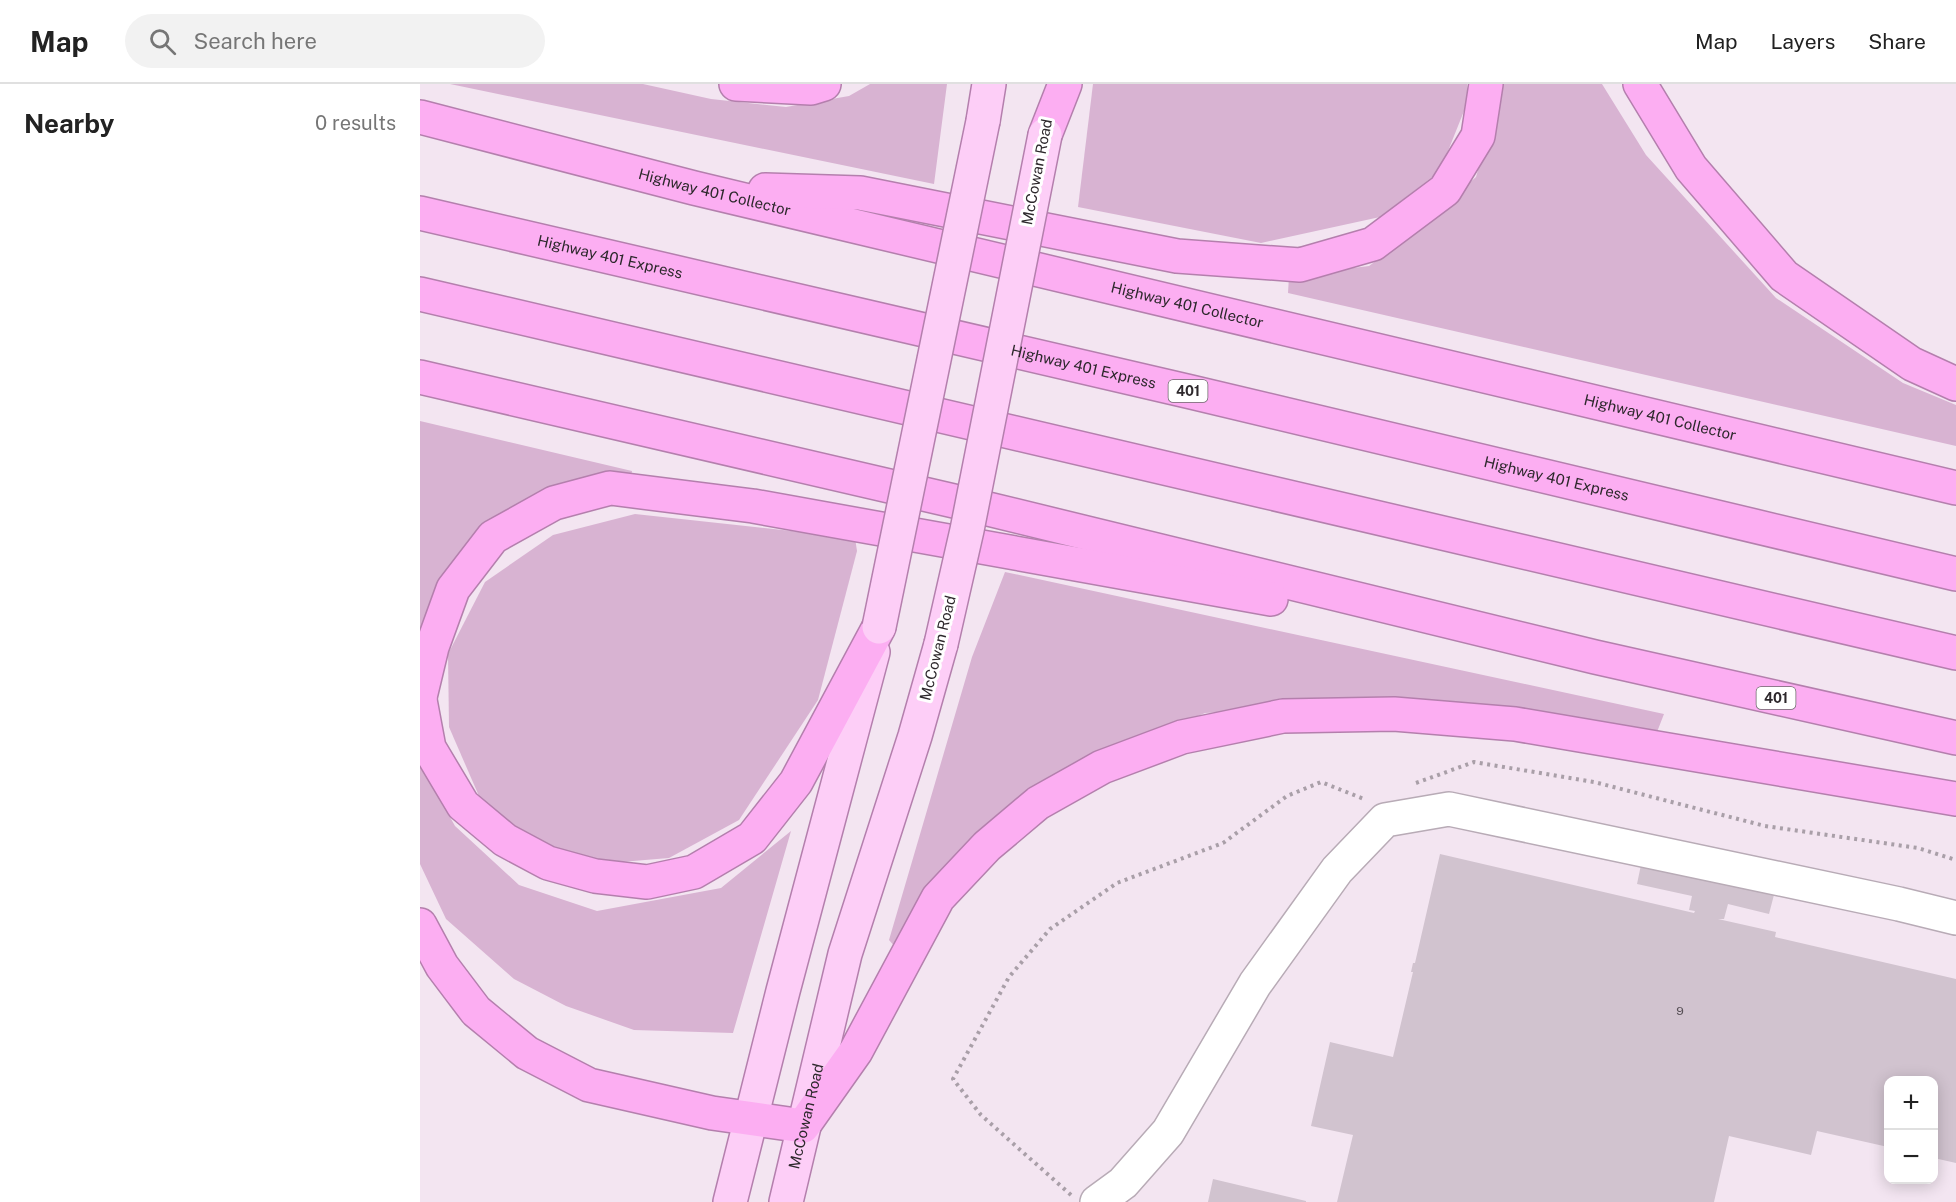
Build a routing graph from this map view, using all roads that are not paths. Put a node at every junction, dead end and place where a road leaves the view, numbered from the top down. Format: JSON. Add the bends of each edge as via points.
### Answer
{"nodes":[{"id":1,"x":736,"y":84,"type":"edge"},
{"id":2,"x":824,"y":84,"type":"edge"},
{"id":3,"x":989,"y":84,"type":"edge"},
{"id":4,"x":1052,"y":84,"type":"edge"},
{"id":5,"x":1065,"y":84,"type":"edge"},
{"id":6,"x":1486,"y":84,"type":"edge"},
{"id":7,"x":1640,"y":84,"type":"edge"},
{"id":8,"x":420,"y":117,"type":"edge"},
{"id":9,"x":1045,"y":135,"type":"junction"},
{"id":10,"x":694,"y":188,"type":"junction"},
{"id":11,"x":420,"y":213,"type":"edge"},
{"id":12,"x":420,"y":294,"type":"edge"},
{"id":13,"x":420,"y":377,"type":"edge"},
{"id":14,"x":1956,"y":384,"type":"edge"},
{"id":15,"x":1956,"y":488,"type":"edge"},
{"id":16,"x":1956,"y":574,"type":"edge"},
{"id":17,"x":879,"y":627,"type":"junction"},
{"id":18,"x":1956,"y":653,"type":"edge"},
{"id":19,"x":1595,"y":657,"type":"junction"},
{"id":20,"x":420,"y":698,"type":"edge"},
{"id":21,"x":1956,"y":738,"type":"edge"},
{"id":22,"x":1956,"y":798,"type":"edge"},
{"id":23,"x":1956,"y":918,"type":"edge"},
{"id":24,"x":420,"y":925,"type":"edge"},
{"id":25,"x":751,"y":1119,"type":"junction"},
{"id":26,"x":803,"y":1126,"type":"junction"},
{"id":27,"x":730,"y":1202,"type":"edge"},
{"id":28,"x":786,"y":1202,"type":"edge"},
{"id":29,"x":1097,"y":1202,"type":"edge"}],
"edges":[{"from":1,"to":2,"type":"highway","via":[[812,88]]},
{"from":3,"to":17,"type":"main road","bridge":true},
{"from":4,"to":9,"type":"main road","name":"McCowan Road"},
{"from":5,"to":9,"type":"highway"},
{"from":6,"to":10,"type":"highway","via":[[1478,136],[1445,190],[1373,244],[1300,265],[1177,256],[860,193]]},
{"from":7,"to":14,"type":"highway","via":[[1691,168],[1784,276],[1912,364]]},
{"from":8,"to":10,"type":"highway","name":"Highway 401 Collector"},
{"from":9,"to":26,"type":"main road","name":"McCowan Road","bridge":true,"via":[[941,644],[845,954]]},
{"from":10,"to":15,"type":"highway","name":"Highway 401 Collector"},
{"from":11,"to":16,"type":"highway","name":"Highway 401 Express","number":"401"},
{"from":12,"to":18,"type":"highway"},
{"from":13,"to":19,"type":"highway","number":"401","via":[[984,508]]},
{"from":17,"to":20,"type":"highway","via":[[796,782],[752,838],[694,872],[647,882],[595,876],[548,863],[505,840],[463,805],[429,748]]},
{"from":17,"to":25,"type":"main road"},
{"from":19,"to":20,"type":"highway","via":[[753,506],[610,488],[554,503],[493,537],[453,589],[432,647]]},
{"from":19,"to":21,"type":"highway","number":"401"},
{"from":22,"to":26,"type":"highway","via":[[1515,724],[1394,714],[1283,716],[1182,737],[1102,767],[1038,803],[987,846],[938,898],[856,1051]]},
{"from":23,"to":29,"type":"lane","via":[[1449,809],[1385,820],[1337,870],[1256,984],[1168,1131],[1123,1183]]},
{"from":24,"to":25,"type":"highway","via":[[442,966],[476,1011],[527,1053],[589,1085]]},
{"from":25,"to":26,"type":"highway"},
{"from":25,"to":27,"type":"main road"},
{"from":26,"to":28,"type":"main road","name":"McCowan Road"}]}
